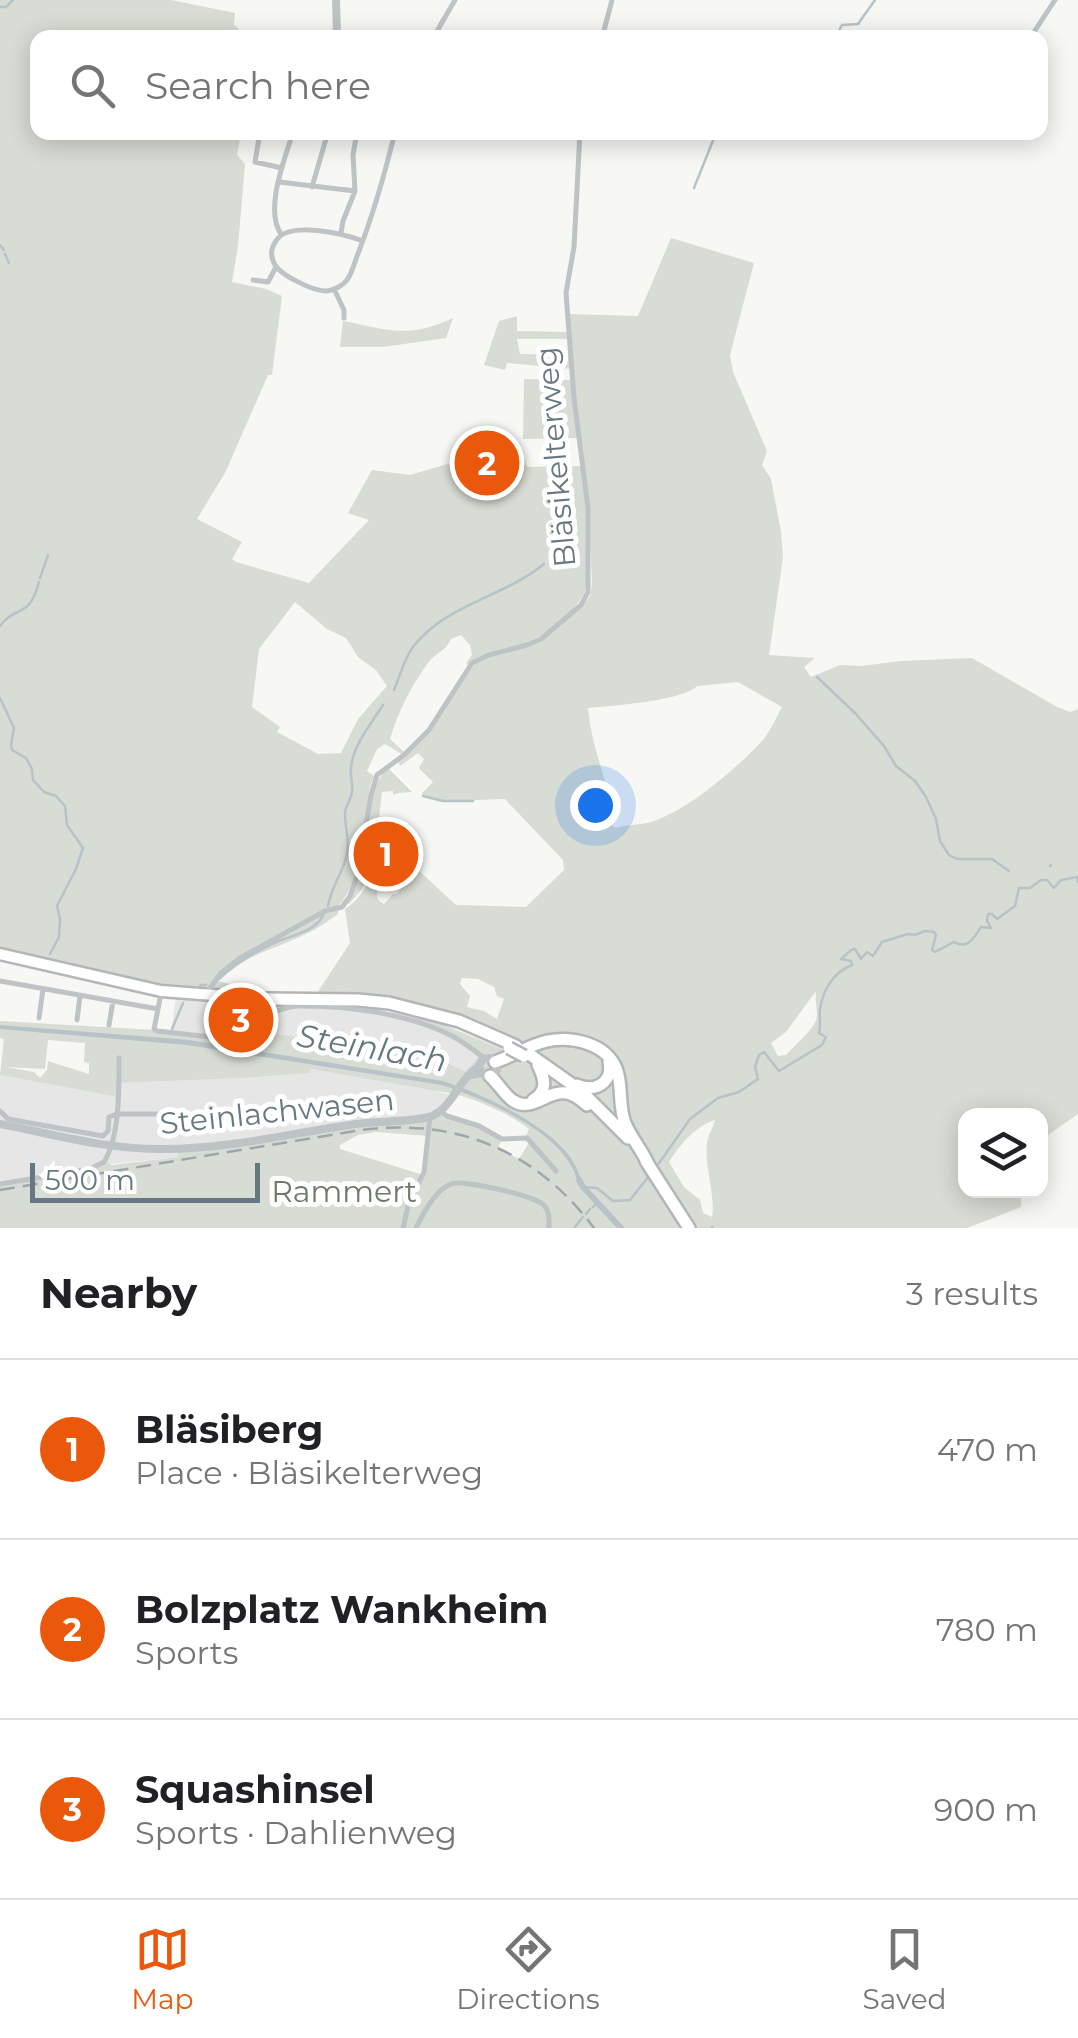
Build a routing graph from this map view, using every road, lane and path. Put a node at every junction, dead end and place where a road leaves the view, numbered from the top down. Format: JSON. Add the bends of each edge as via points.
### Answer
{"nodes":[{"id":1,"x":336,"y":0,"type":"edge"},
{"id":2,"x":456,"y":0,"type":"edge"},
{"id":3,"x":612,"y":0,"type":"edge"},
{"id":4,"x":1055,"y":0,"type":"edge"},
{"id":5,"x":336,"y":30,"type":"edge"},
{"id":6,"x":438,"y":30,"type":"edge"},
{"id":7,"x":604,"y":30,"type":"edge"},
{"id":8,"x":1035,"y":30,"type":"edge"},
{"id":9,"x":259,"y":140,"type":"edge"},
{"id":10,"x":291,"y":140,"type":"edge"},
{"id":11,"x":326,"y":140,"type":"edge"},
{"id":12,"x":356,"y":140,"type":"edge"},
{"id":13,"x":393,"y":140,"type":"edge"},
{"id":14,"x":580,"y":140,"type":"edge"},
{"id":15,"x":282,"y":168,"type":"junction"},
{"id":16,"x":279,"y":182,"type":"junction"},
{"id":17,"x":312,"y":188,"type":"junction"},
{"id":18,"x":355,"y":192,"type":"junction"},
{"id":19,"x":281,"y":234,"type":"junction"},
{"id":20,"x":341,"y":234,"type":"junction"},
{"id":21,"x":363,"y":241,"type":"junction"},
{"id":22,"x":276,"y":268,"type":"junction"},
{"id":23,"x":253,"y":280,"type":"dead end"},
{"id":24,"x":334,"y":289,"type":"junction"},
{"id":25,"x":344,"y":318,"type":"dead end"},
{"id":26,"x":0,"y":954,"type":"edge"},
{"id":27,"x":0,"y":985,"type":"edge"},
{"id":28,"x":43,"y":989,"type":"junction"},
{"id":29,"x":80,"y":996,"type":"junction"},
{"id":30,"x":204,"y":996,"type":"junction"},
{"id":31,"x":160,"y":999,"type":"dead end"},
{"id":32,"x":267,"y":999,"type":"joint"},
{"id":33,"x":114,"y":1001,"type":"junction"},
{"id":34,"x":158,"y":1009,"type":"junction"},
{"id":35,"x":39,"y":1018,"type":"dead end"},
{"id":36,"x":77,"y":1020,"type":"dead end"},
{"id":37,"x":108,"y":1025,"type":"dead end"},
{"id":38,"x":120,"y":1058,"type":"dead end"},
{"id":39,"x":488,"y":1067,"type":"junction"},
{"id":40,"x":545,"y":1067,"type":"junction"},
{"id":41,"x":0,"y":1111,"type":"edge"},
{"id":42,"x":440,"y":1111,"type":"junction"},
{"id":43,"x":116,"y":1114,"type":"junction"},
{"id":44,"x":211,"y":1114,"type":"dead end"},
{"id":45,"x":599,"y":1115,"type":"junction"},
{"id":46,"x":430,"y":1117,"type":"junction"},
{"id":47,"x":0,"y":1124,"type":"edge"},
{"id":48,"x":112,"y":1145,"type":"junction"},
{"id":49,"x":556,"y":1171,"type":"dead end"},
{"id":50,"x":652,"y":1173,"type":"junction"},
{"id":51,"x":0,"y":1184,"type":"edge"},
{"id":52,"x":403,"y":1228,"type":"edge"},
{"id":53,"x":416,"y":1228,"type":"edge"},
{"id":54,"x":549,"y":1228,"type":"edge"},
{"id":55,"x":686,"y":1228,"type":"edge"}],
"edges":[{"from":1,"to":5,"type":"street"},
{"from":2,"to":6,"type":"street"},
{"from":3,"to":7,"type":"street"},
{"from":4,"to":8,"type":"street"},
{"from":9,"to":15,"type":"street","via":[[255,162]]},
{"from":10,"to":15,"type":"street"},
{"from":11,"to":17,"type":"street"},
{"from":12,"to":18,"type":"street"},
{"from":13,"to":21,"type":"street"},
{"from":14,"to":30,"type":"street","name":"Bläsikelterweg","via":[[566,294],[588,508],[586,598],[540,639],[472,663],[429,730],[377,774],[358,872],[342,908],[240,958]]},
{"from":15,"to":16,"type":"street"},
{"from":16,"to":17,"type":"street"},
{"from":16,"to":19,"type":"street","via":[[274,217]]},
{"from":17,"to":18,"type":"street"},
{"from":18,"to":20,"type":"street"},
{"from":19,"to":20,"type":"street"},
{"from":19,"to":22,"type":"street","via":[[272,250]]},
{"from":20,"to":21,"type":"street"},
{"from":21,"to":24,"type":"street","via":[[348,279]]},
{"from":22,"to":23,"type":"street","via":[[268,282]]},
{"from":22,"to":24,"type":"street","via":[[315,289]]},
{"from":24,"to":25,"type":"street"},
{"from":26,"to":30,"type":"main road"},
{"from":27,"to":28,"type":"street"},
{"from":28,"to":29,"type":"street"},
{"from":28,"to":35,"type":"street"},
{"from":29,"to":33,"type":"street"},
{"from":29,"to":36,"type":"street"},
{"from":30,"to":32,"type":"main road"},
{"from":31,"to":34,"type":"street"},
{"from":32,"to":40,"type":"highway","via":[[401,1011],[457,1026]]},
{"from":33,"to":34,"type":"street"},
{"from":33,"to":37,"type":"street"},
{"from":34,"to":39,"type":"street","via":[[157,1031],[220,1038],[253,1031],[259,1015],[286,1008],[360,1011],[456,1038]]},
{"from":38,"to":43,"type":"street"},
{"from":39,"to":40,"type":"highway","via":[[523,1103],[540,1095]]},
{"from":39,"to":40,"type":"highway","via":[[561,1041],[592,1047],[610,1068],[606,1080],[590,1088]]},
{"from":39,"to":42,"type":"street","name":"Steinlachwasen","via":[[469,1074]]},
{"from":39,"to":45,"type":"highway","via":[[518,1104],[563,1092]]},
{"from":39,"to":50,"type":"highway","via":[[555,1040],[602,1050],[617,1071],[625,1123]]},
{"from":40,"to":45,"type":"highway"},
{"from":40,"to":50,"type":"highway","via":[[600,1108]]},
{"from":41,"to":43,"type":"street","via":[[8,1120],[102,1136],[108,1117]]},
{"from":42,"to":46,"type":"street","name":"Steinlachwasen"},
{"from":42,"to":49,"type":"street","name":"Steinlachwasen","via":[[502,1139],[527,1138]]},
{"from":43,"to":44,"type":"street"},
{"from":43,"to":48,"type":"street"},
{"from":45,"to":50,"type":"highway"},
{"from":46,"to":48,"type":"street","name":"Steinlachwasen","via":[[208,1146]]},
{"from":46,"to":52,"type":"street","via":[[424,1172]]},
{"from":47,"to":48,"type":"street","name":"Steinlachwasen"},
{"from":48,"to":51,"type":"street","via":[[103,1164],[90,1169]]},
{"from":50,"to":55,"type":"highway"},
{"from":53,"to":54,"type":"street","via":[[444,1188],[458,1183],[540,1201]]}]}
